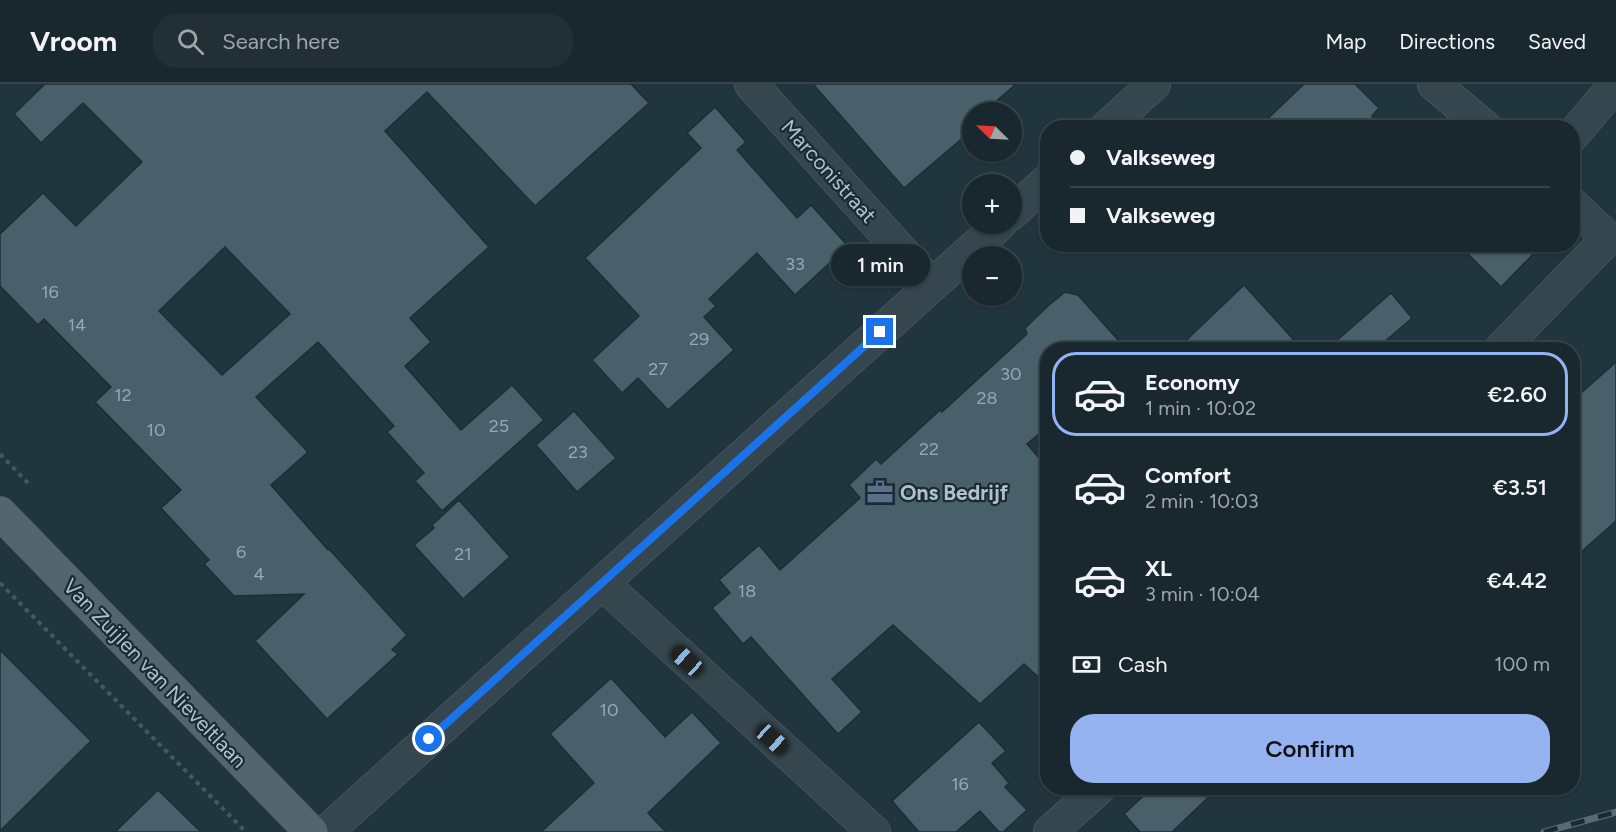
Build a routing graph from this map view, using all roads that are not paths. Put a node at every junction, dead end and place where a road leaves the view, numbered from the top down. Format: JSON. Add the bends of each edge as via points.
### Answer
{"nodes":[{"id":1,"x":751,"y":84,"type":"edge"},
{"id":2,"x":1154,"y":84,"type":"edge"},
{"id":3,"x":1434,"y":84,"type":"edge"},
{"id":4,"x":1616,"y":84,"type":"edge"},
{"id":5,"x":1115,"y":120,"type":"edge"},
{"id":6,"x":1477,"y":120,"type":"edge"},
{"id":7,"x":1580,"y":127,"type":"edge"},
{"id":8,"x":1040,"y":187,"type":"edge"},
{"id":9,"x":1022,"y":204,"type":"edge"},
{"id":10,"x":1580,"y":212,"type":"edge"},
{"id":11,"x":989,"y":234,"type":"edge"},
{"id":12,"x":932,"y":285,"type":"junction"},
{"id":13,"x":1508,"y":342,"type":"edge"},
{"id":14,"x":0,"y":513,"type":"edge"},
{"id":15,"x":602,"y":583,"type":"junction"},
{"id":16,"x":1091,"y":795,"type":"edge"},
{"id":17,"x":311,"y":832,"type":"edge"},
{"id":18,"x":326,"y":832,"type":"edge"},
{"id":19,"x":874,"y":832,"type":"edge"},
{"id":20,"x":1050,"y":832,"type":"edge"}],
"edges":[{"from":1,"to":12,"type":"street","name":"Marconistraat"},
{"from":2,"to":5,"type":"street"},
{"from":3,"to":6,"type":"street"},
{"from":4,"to":7,"type":"street"},
{"from":8,"to":9,"type":"street"},
{"from":10,"to":13,"type":"street","via":[[1608,238]]},
{"from":11,"to":12,"type":"street"},
{"from":12,"to":15,"type":"street"},
{"from":14,"to":17,"type":"main road","name":"Van Zuijlen van Nieveltlaan"},
{"from":15,"to":18,"type":"street"},
{"from":15,"to":19,"type":"street"},
{"from":16,"to":20,"type":"street"}]}
